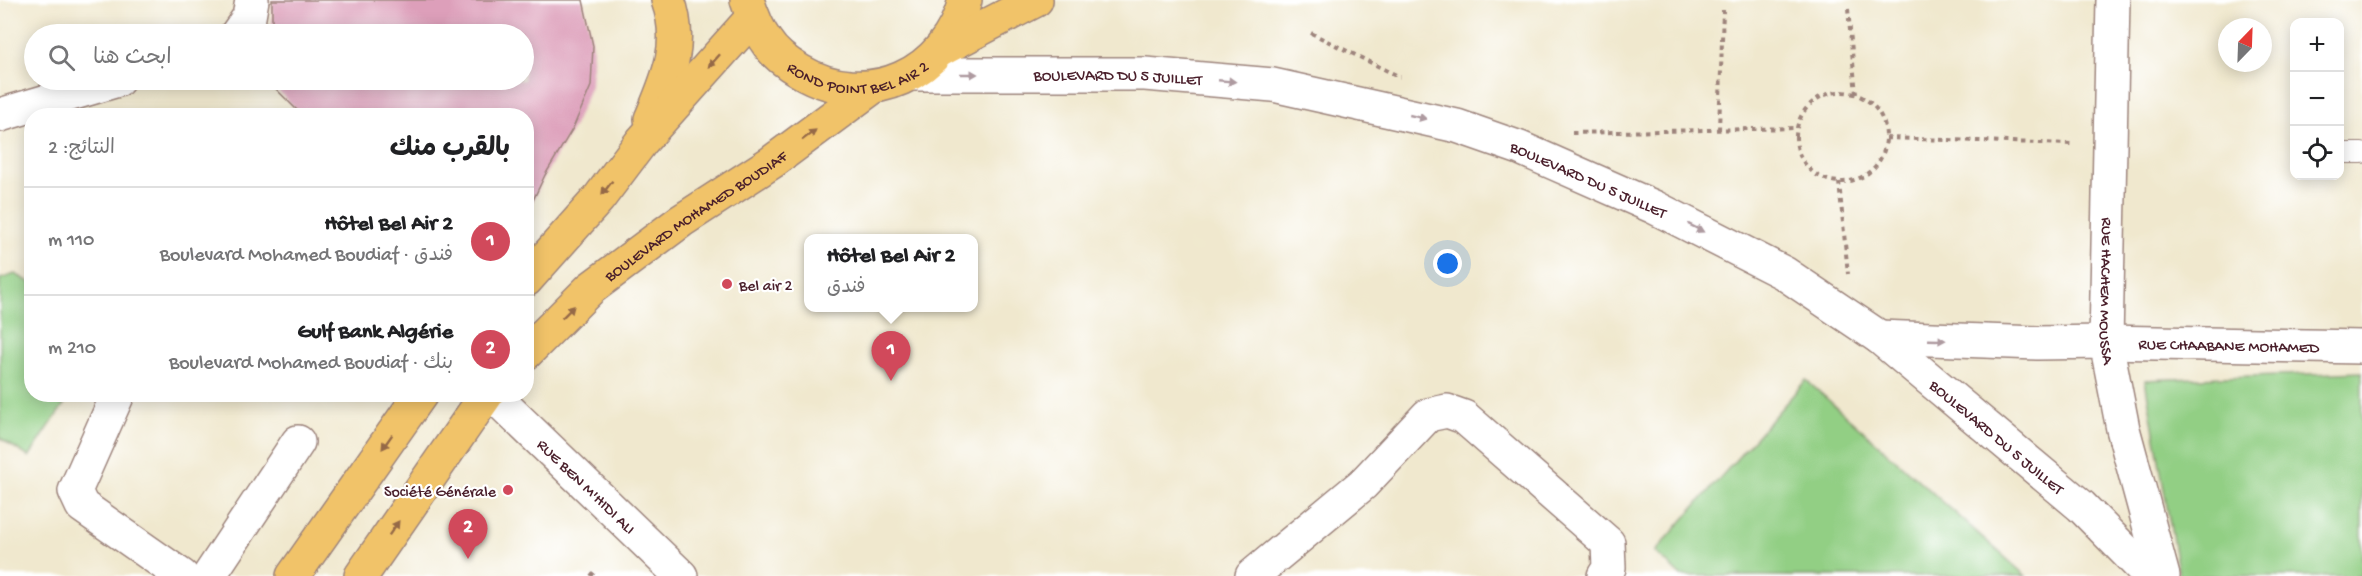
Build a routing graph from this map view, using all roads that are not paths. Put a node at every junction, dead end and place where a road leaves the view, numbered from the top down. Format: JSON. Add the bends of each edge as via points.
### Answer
{"nodes":[{"id":1,"x":252,"y":0,"type":"edge"},
{"id":2,"x":668,"y":0,"type":"edge"},
{"id":3,"x":965,"y":0,"type":"edge"},
{"id":4,"x":1036,"y":0,"type":"edge"},
{"id":5,"x":2113,"y":0,"type":"edge"},
{"id":6,"x":750,"y":9,"type":"edge"},
{"id":7,"x":244,"y":24,"type":"edge"},
{"id":8,"x":942,"y":49,"type":"junction"},
{"id":9,"x":911,"y":74,"type":"junction"},
{"id":10,"x":873,"y":87,"type":"junction"},
{"id":11,"x":84,"y":90,"type":"edge"},
{"id":12,"x":0,"y":115,"type":"edge"},
{"id":13,"x":642,"y":141,"type":"junction"},
{"id":14,"x":534,"y":270,"type":"edge"},
{"id":15,"x":1878,"y":337,"type":"junction"},
{"id":16,"x":2106,"y":342,"type":"junction"},
{"id":17,"x":534,"y":345,"type":"edge"},
{"id":18,"x":2362,"y":347,"type":"edge"},
{"id":19,"x":114,"y":402,"type":"edge"},
{"id":20,"x":415,"y":402,"type":"edge"},
{"id":21,"x":481,"y":402,"type":"edge"},
{"id":22,"x":500,"y":402,"type":"edge"},
{"id":23,"x":298,"y":442,"type":"dead end"},
{"id":24,"x":1610,"y":573,"type":"edge"},
{"id":25,"x":1261,"y":574,"type":"edge"},
{"id":26,"x":182,"y":576,"type":"edge"},
{"id":27,"x":209,"y":576,"type":"edge"},
{"id":28,"x":293,"y":576,"type":"edge"},
{"id":29,"x":361,"y":576,"type":"edge"},
{"id":30,"x":681,"y":576,"type":"edge"},
{"id":31,"x":2150,"y":576,"type":"edge"},
{"id":32,"x":2163,"y":576,"type":"edge"}],
"edges":[{"from":1,"to":7,"type":"street"},
{"from":2,"to":13,"type":"main road","via":[[676,36],[673,60]]},
{"from":3,"to":8,"type":"main road","name":"ROND POINT BEL AIR 2","via":[[960,20]]},
{"from":4,"to":8,"type":"main road"},
{"from":5,"to":16,"type":"street","name":"RUE HACHEM MOUSSA"},
{"from":6,"to":10,"type":"main road","name":"ROND POINT BEL AIR 2","via":[[767,43],[788,64],[814,79],[843,87]]},
{"from":6,"to":13,"type":"main road","one_way":true},
{"from":8,"to":9,"type":"main road","name":"ROND POINT BEL AIR 2"},
{"from":9,"to":10,"type":"main road","name":"ROND POINT BEL AIR 2"},
{"from":9,"to":15,"type":"street","name":"BOULEVARD DU 5 JUILLET","one_way":true,"via":[[1145,75],[1273,85],[1457,126],[1520,147],[1654,207],[1784,273]]},
{"from":17,"to":10,"type":"main road","name":"BOULEVARD MOHAMED BOUDIAF","one_way":true,"via":[[591,288]]},
{"from":11,"to":12,"type":"street"},
{"from":13,"to":14,"type":"main road","one_way":true,"via":[[599,198]]},
{"from":15,"to":16,"type":"street","name":"RUE CHAABANE MOHAMED","one_way":true},
{"from":15,"to":31,"type":"street","name":"BOULEVARD DU 5 JUILLET","via":[[2081,506]]},
{"from":16,"to":18,"type":"street","name":"RUE CHAABANE MOHAMED"},
{"from":16,"to":32,"type":"street","name":"RUE HACHEM MOUSSA","via":[[2123,429]]},
{"from":19,"to":26,"type":"street","via":[[75,491],[82,506]]},
{"from":20,"to":28,"type":"main road","one_way":true},
{"from":29,"to":21,"type":"main road","one_way":true},
{"from":22,"to":30,"type":"street","name":"RUE BEN M'HIDI ALI"},
{"from":23,"to":27,"type":"street"},
{"from":24,"to":25,"type":"street","via":[[1608,543],[1464,417],[1447,411],[1428,415],[1363,484]]}]}
